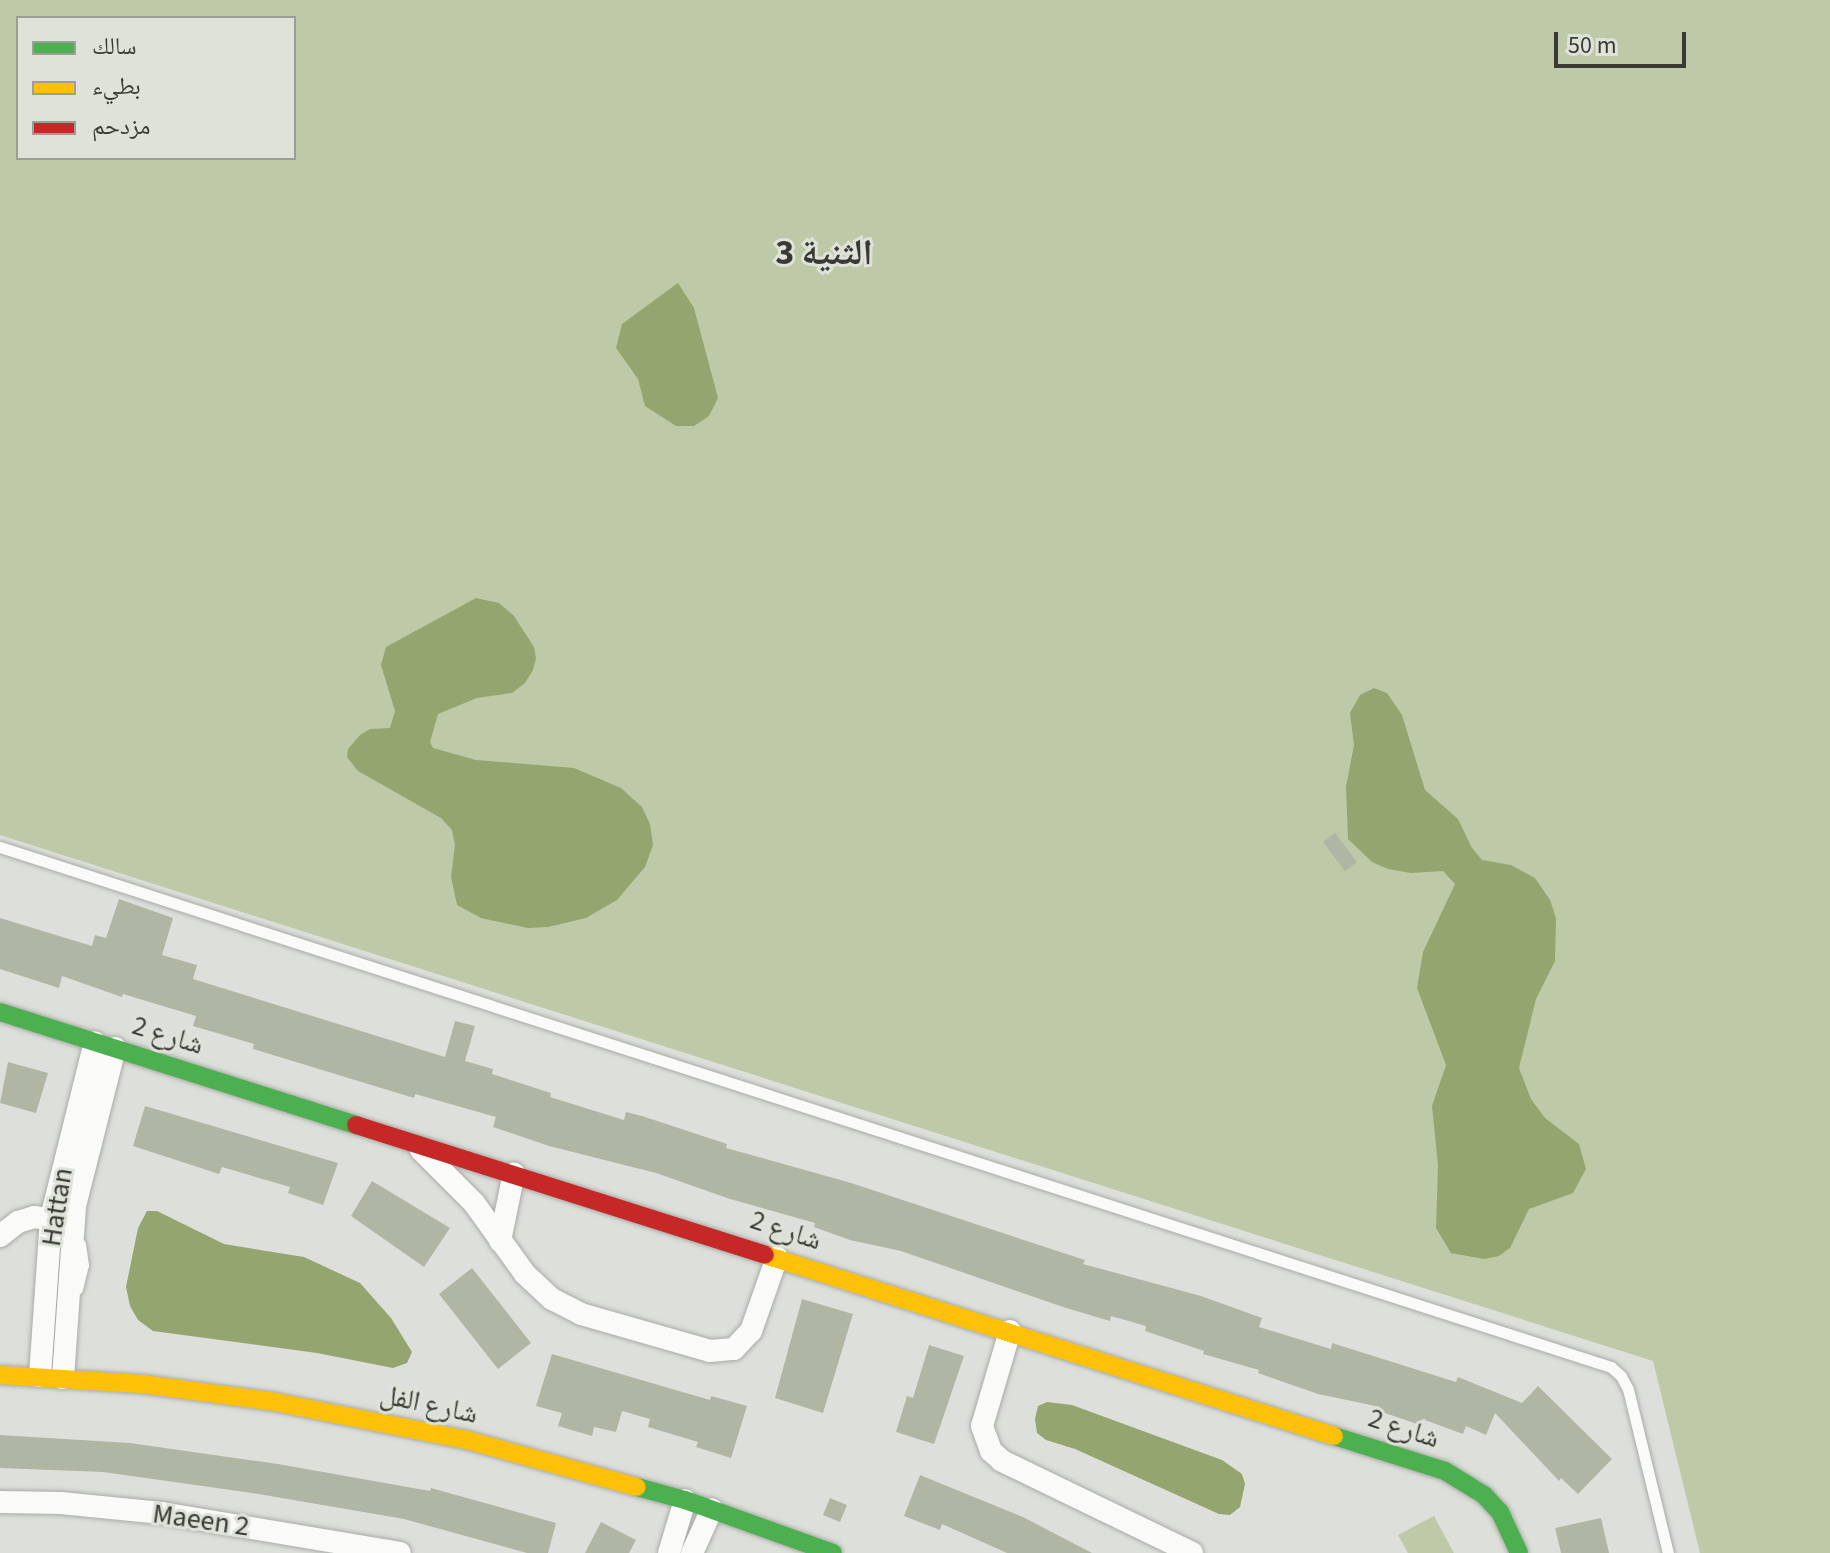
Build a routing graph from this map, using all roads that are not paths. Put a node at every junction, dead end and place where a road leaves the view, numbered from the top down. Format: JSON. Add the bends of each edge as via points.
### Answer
{"nodes":[{"id":1,"x":0,"y":847,"type":"edge"},
{"id":2,"x":0,"y":1012,"type":"edge"},
{"id":3,"x":105,"y":1045,"type":"junction"},
{"id":4,"x":407,"y":1140,"type":"junction"},
{"id":5,"x":514,"y":1173,"type":"junction"},
{"id":6,"x":62,"y":1221,"type":"junction"},
{"id":7,"x":0,"y":1236,"type":"edge"},
{"id":8,"x":500,"y":1241,"type":"junction"},
{"id":9,"x":777,"y":1257,"type":"junction"},
{"id":10,"x":45,"y":1302,"type":"junction"},
{"id":11,"x":68,"y":1304,"type":"junction"},
{"id":12,"x":1010,"y":1331,"type":"junction"},
{"id":13,"x":0,"y":1375,"type":"edge"},
{"id":14,"x":40,"y":1376,"type":"junction"},
{"id":15,"x":63,"y":1378,"type":"junction"},
{"id":16,"x":685,"y":1500,"type":"junction"},
{"id":17,"x":0,"y":1502,"type":"edge"},
{"id":18,"x":712,"y":1509,"type":"junction"},
{"id":19,"x":400,"y":1553,"type":"edge"},
{"id":20,"x":669,"y":1553,"type":"edge"},
{"id":21,"x":692,"y":1553,"type":"edge"},
{"id":22,"x":833,"y":1553,"type":"edge"},
{"id":23,"x":1192,"y":1553,"type":"edge"},
{"id":24,"x":1519,"y":1553,"type":"edge"},
{"id":25,"x":1668,"y":1553,"type":"edge"}],
"edges":[{"from":1,"to":25,"type":"lane","via":[[1611,1367],[1628,1389]]},
{"from":2,"to":3,"type":"street","name":"شارع 2"},
{"from":3,"to":4,"type":"street","name":"شارع 2"},
{"from":3,"to":6,"type":"street","name":"Hattan"},
{"from":4,"to":5,"type":"street","name":"شارع 2"},
{"from":4,"to":8,"type":"street","via":[[459,1185]]},
{"from":5,"to":8,"type":"street"},
{"from":5,"to":9,"type":"street","name":"شارع 2"},
{"from":6,"to":7,"type":"street","via":[[34,1217]]},
{"from":6,"to":10,"type":"street","name":"Hattan"},
{"from":6,"to":11,"type":"street"},
{"from":8,"to":9,"type":"street","via":[[525,1274],[566,1307],[722,1352],[744,1342],[751,1331]]},
{"from":9,"to":12,"type":"street","name":"شارع 2"},
{"from":10,"to":11,"type":"street"},
{"from":10,"to":14,"type":"street","name":"Hattan"},
{"from":11,"to":15,"type":"street"},
{"from":12,"to":23,"type":"street","via":[[982,1426],[991,1451]]},
{"from":12,"to":24,"type":"street","name":"شارع 2","via":[[1445,1471],[1484,1495],[1500,1512]]},
{"from":13,"to":14,"type":"street","name":"شارع الفل"},
{"from":14,"to":15,"type":"street","name":"شارع الفل"},
{"from":15,"to":16,"type":"street","name":"شارع الفل","via":[[216,1393],[334,1413],[540,1458]]},
{"from":16,"to":18,"type":"street","name":"شارع الفل"},
{"from":16,"to":20,"type":"street"},
{"from":17,"to":19,"type":"street","name":"Maeen 2","via":[[162,1513]]},
{"from":18,"to":21,"type":"street"},
{"from":18,"to":22,"type":"street","name":"شارع الفل"}]}
